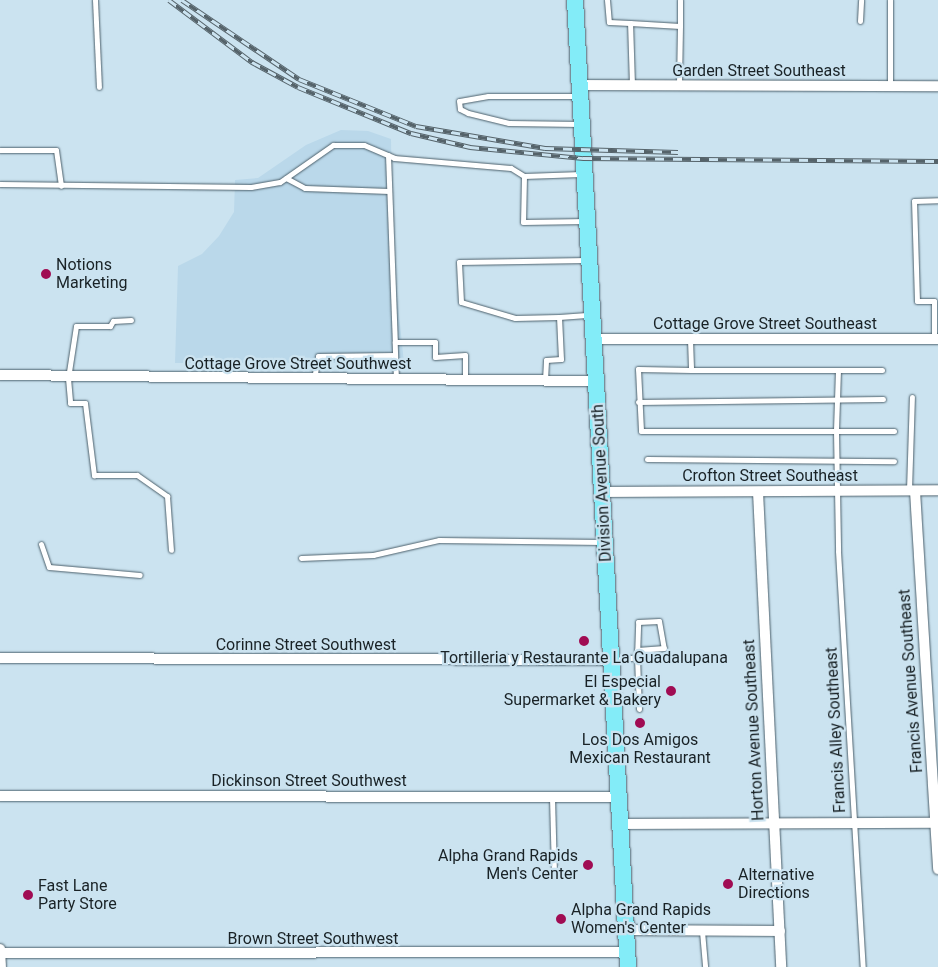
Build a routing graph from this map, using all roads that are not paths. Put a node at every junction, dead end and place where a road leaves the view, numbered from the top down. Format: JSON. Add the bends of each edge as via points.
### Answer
{"nodes":[{"id":1,"x":95,"y":0,"type":"edge"},
{"id":2,"x":575,"y":0,"type":"edge"},
{"id":3,"x":607,"y":0,"type":"edge"},
{"id":4,"x":680,"y":0,"type":"edge"},
{"id":5,"x":860,"y":0,"type":"edge"},
{"id":6,"x":890,"y":0,"type":"edge"},
{"id":7,"x":860,"y":20,"type":"dead end"},
{"id":8,"x":630,"y":24,"type":"junction"},
{"id":9,"x":680,"y":26,"type":"junction"},
{"id":10,"x":632,"y":86,"type":"junction"},
{"id":11,"x":679,"y":86,"type":"junction"},
{"id":12,"x":890,"y":86,"type":"junction"},
{"id":13,"x":938,"y":86,"type":"edge"},
{"id":14,"x":99,"y":87,"type":"dead end"},
{"id":15,"x":580,"y":90,"type":"junction"},
{"id":16,"x":582,"y":124,"type":"junction"},
{"id":17,"x":0,"y":150,"type":"edge"},
{"id":18,"x":388,"y":156,"type":"junction"},
{"id":19,"x":584,"y":174,"type":"junction"},
{"id":20,"x":524,"y":176,"type":"junction"},
{"id":21,"x":286,"y":178,"type":"junction"},
{"id":22,"x":0,"y":184,"type":"edge"},
{"id":23,"x":61,"y":186,"type":"junction"},
{"id":24,"x":389,"y":191,"type":"junction"},
{"id":25,"x":938,"y":200,"type":"edge"},
{"id":26,"x":587,"y":221,"type":"junction"},
{"id":27,"x":589,"y":260,"type":"junction"},
{"id":28,"x":592,"y":315,"type":"junction"},
{"id":29,"x":559,"y":317,"type":"junction"},
{"id":30,"x":131,"y":320,"type":"dead end"},
{"id":31,"x":593,"y":339,"type":"junction"},
{"id":32,"x":690,"y":339,"type":"junction"},
{"id":33,"x":936,"y":339,"type":"edge"},
{"id":34,"x":395,"y":342,"type":"junction"},
{"id":35,"x":396,"y":355,"type":"junction"},
{"id":36,"x":691,"y":370,"type":"junction"},
{"id":37,"x":838,"y":370,"type":"junction"},
{"id":38,"x":882,"y":370,"type":"dead end"},
{"id":39,"x":0,"y":375,"type":"edge"},
{"id":40,"x":68,"y":378,"type":"junction"},
{"id":41,"x":314,"y":380,"type":"junction"},
{"id":42,"x":396,"y":380,"type":"junction"},
{"id":43,"x":465,"y":380,"type":"junction"},
{"id":44,"x":545,"y":381,"type":"junction"},
{"id":45,"x":596,"y":381,"type":"junction"},
{"id":46,"x":912,"y":397,"type":"dead end"},
{"id":47,"x":883,"y":399,"type":"dead end"},
{"id":48,"x":837,"y":400,"type":"junction"},
{"id":49,"x":638,"y":402,"type":"junction"},
{"id":50,"x":836,"y":431,"type":"junction"},
{"id":51,"x":894,"y":431,"type":"dead end"},
{"id":52,"x":648,"y":459,"type":"dead end"},
{"id":53,"x":836,"y":461,"type":"junction"},
{"id":54,"x":894,"y":461,"type":"dead end"},
{"id":55,"x":938,"y":490,"type":"edge"},
{"id":56,"x":836,"y":491,"type":"junction"},
{"id":57,"x":912,"y":491,"type":"junction"},
{"id":58,"x":602,"y":492,"type":"junction"},
{"id":59,"x":758,"y":492,"type":"junction"},
{"id":60,"x":604,"y":542,"type":"junction"},
{"id":61,"x":41,"y":544,"type":"dead end"},
{"id":62,"x":171,"y":550,"type":"dead end"},
{"id":63,"x":302,"y":558,"type":"dead end"},
{"id":64,"x":140,"y":575,"type":"dead end"},
{"id":65,"x":637,"y":650,"type":"junction"},
{"id":66,"x":0,"y":658,"type":"edge"},
{"id":67,"x":637,"y":658,"type":"junction"},
{"id":68,"x":611,"y":660,"type":"junction"},
{"id":69,"x":639,"y":709,"type":"dead end"},
{"id":70,"x":0,"y":796,"type":"edge"},
{"id":71,"x":552,"y":796,"type":"junction"},
{"id":72,"x":618,"y":796,"type":"junction"},
{"id":73,"x":854,"y":823,"type":"junction"},
{"id":74,"x":937,"y":823,"type":"edge"},
{"id":75,"x":620,"y":824,"type":"junction"},
{"id":76,"x":773,"y":824,"type":"junction"},
{"id":77,"x":938,"y":869,"type":"edge"},
{"id":78,"x":554,"y":872,"type":"dead end"},
{"id":79,"x":625,"y":930,"type":"junction"},
{"id":80,"x":702,"y":931,"type":"junction"},
{"id":81,"x":780,"y":931,"type":"junction"},
{"id":82,"x":0,"y":952,"type":"edge"},
{"id":83,"x":627,"y":959,"type":"edge"},
{"id":84,"x":1,"y":967,"type":"edge"},
{"id":85,"x":705,"y":967,"type":"edge"},
{"id":86,"x":781,"y":967,"type":"edge"},
{"id":87,"x":863,"y":967,"type":"edge"}],
"edges":[{"from":1,"to":14,"type":"lane"},
{"from":2,"to":15,"type":"main road","name":"Division Avenue South"},
{"from":3,"to":8,"type":"lane","via":[[609,22]]},
{"from":4,"to":9,"type":"lane"},
{"from":5,"to":7,"type":"lane"},
{"from":6,"to":12,"type":"lane"},
{"from":8,"to":9,"type":"lane"},
{"from":8,"to":10,"type":"lane"},
{"from":9,"to":11,"type":"lane"},
{"from":10,"to":11,"type":"street","name":"Garden Street Southeast"},
{"from":10,"to":15,"type":"street","name":"Garden Street Southeast"},
{"from":11,"to":12,"type":"street","name":"Garden Street Southeast"},
{"from":12,"to":13,"type":"street","name":"Garden Street Southeast"},
{"from":15,"to":16,"type":"main road","name":"Division Avenue South"},
{"from":15,"to":16,"type":"lane","via":[[459,101],[460,109],[468,113],[509,123]]},
{"from":16,"to":19,"type":"main road","name":"Division Avenue South"},
{"from":17,"to":23,"type":"lane","via":[[56,150]]},
{"from":18,"to":20,"type":"lane","via":[[433,164],[511,168]]},
{"from":18,"to":21,"type":"lane","via":[[364,145],[333,146]]},
{"from":18,"to":24,"type":"lane"},
{"from":19,"to":20,"type":"lane"},
{"from":19,"to":26,"type":"main road","name":"Division Avenue South"},
{"from":20,"to":26,"type":"lane","via":[[523,222]]},
{"from":21,"to":23,"type":"lane","via":[[251,187]]},
{"from":21,"to":24,"type":"lane","via":[[305,188]]},
{"from":22,"to":23,"type":"lane"},
{"from":24,"to":34,"type":"lane"},
{"from":25,"to":33,"type":"lane","via":[[914,201],[917,301],[934,300]]},
{"from":26,"to":27,"type":"main road","name":"Division Avenue South"},
{"from":27,"to":28,"type":"main road","name":"Division Avenue South"},
{"from":27,"to":29,"type":"lane","via":[[459,262],[461,302],[515,318]]},
{"from":28,"to":29,"type":"lane"},
{"from":28,"to":31,"type":"main road","name":"Division Avenue South"},
{"from":29,"to":44,"type":"lane","via":[[561,359],[546,360]]},
{"from":30,"to":40,"type":"lane","via":[[113,321],[110,326],[76,326]]},
{"from":31,"to":32,"type":"street","name":"Cottage Grove Street Southeast"},
{"from":31,"to":45,"type":"main road","name":"Division Avenue South"},
{"from":32,"to":33,"type":"street","name":"Cottage Grove Street Southeast"},
{"from":32,"to":36,"type":"lane"},
{"from":34,"to":35,"type":"lane"},
{"from":34,"to":43,"type":"lane","via":[[434,342],[435,357],[465,355]]},
{"from":35,"to":41,"type":"lane","via":[[318,356]]},
{"from":35,"to":42,"type":"lane"},
{"from":36,"to":37,"type":"lane"},
{"from":36,"to":49,"type":"lane","via":[[638,369]]},
{"from":37,"to":38,"type":"lane"},
{"from":37,"to":48,"type":"lane","name":"Francis Alley Southeast"},
{"from":39,"to":40,"type":"street","name":"Cottage Grove Street Southwest"},
{"from":40,"to":41,"type":"street","name":"Cottage Grove Street Southwest"},
{"from":40,"to":62,"type":"lane","via":[[70,403],[85,403],[94,475],[136,475],[167,496]]},
{"from":41,"to":42,"type":"street","name":"Cottage Grove Street Southwest"},
{"from":42,"to":43,"type":"street","name":"Cottage Grove Street Southwest"},
{"from":43,"to":44,"type":"street","name":"Cottage Grove Street Southwest"},
{"from":44,"to":45,"type":"street","name":"Cottage Grove Street Southwest"},
{"from":45,"to":58,"type":"main road","name":"Division Avenue South"},
{"from":46,"to":57,"type":"lane"},
{"from":47,"to":48,"type":"lane"},
{"from":48,"to":49,"type":"lane"},
{"from":48,"to":50,"type":"lane","name":"Francis Alley Southeast"},
{"from":49,"to":50,"type":"lane","via":[[641,431]]},
{"from":50,"to":51,"type":"lane"},
{"from":50,"to":53,"type":"lane","name":"Francis Alley Southeast"},
{"from":52,"to":53,"type":"lane"},
{"from":53,"to":54,"type":"lane"},
{"from":53,"to":56,"type":"lane","name":"Francis Alley Southeast"},
{"from":55,"to":57,"type":"street","name":"Crofton Street Southeast"},
{"from":56,"to":57,"type":"street","name":"Crofton Street Southeast"},
{"from":56,"to":59,"type":"street","name":"Crofton Street Southeast"},
{"from":56,"to":73,"type":"lane","name":"Francis Alley Southeast"},
{"from":57,"to":74,"type":"street","name":"Francis Avenue Southeast"},
{"from":58,"to":59,"type":"street","name":"Crofton Street Southeast"},
{"from":58,"to":60,"type":"main road","name":"Division Avenue South"},
{"from":59,"to":76,"type":"street","name":"Horton Avenue Southeast"},
{"from":60,"to":63,"type":"lane","via":[[439,540],[363,556]]},
{"from":60,"to":68,"type":"main road","name":"Division Avenue South"},
{"from":61,"to":64,"type":"lane","via":[[49,567]]},
{"from":65,"to":65,"type":"lane","via":[[638,622],[659,621],[664,648]]},
{"from":65,"to":67,"type":"lane"},
{"from":66,"to":68,"type":"street","name":"Corinne Street Southwest"},
{"from":67,"to":68,"type":"lane"},
{"from":67,"to":69,"type":"lane"},
{"from":68,"to":72,"type":"main road","name":"Division Avenue South"},
{"from":70,"to":71,"type":"street","name":"Dickinson Street Southwest"},
{"from":71,"to":72,"type":"street","name":"Dickinson Street Southwest"},
{"from":71,"to":78,"type":"lane"},
{"from":72,"to":75,"type":"main road","name":"Division Avenue South"},
{"from":73,"to":74,"type":"street"},
{"from":73,"to":76,"type":"street"},
{"from":73,"to":87,"type":"lane","name":"Francis Alley Southeast"},
{"from":74,"to":77,"type":"street","name":"Francis Avenue Southeast"},
{"from":75,"to":76,"type":"street"},
{"from":75,"to":79,"type":"main road","name":"Division Avenue South"},
{"from":76,"to":81,"type":"street","name":"Horton Avenue Southeast"},
{"from":79,"to":80,"type":"street"},
{"from":79,"to":83,"type":"main road","name":"Division Avenue South"},
{"from":80,"to":81,"type":"street"},
{"from":80,"to":85,"type":"lane"},
{"from":81,"to":86,"type":"street","name":"Horton Avenue Southeast"},
{"from":82,"to":83,"type":"street","name":"Brown Street Southwest"},
{"from":82,"to":84,"type":"street"}]}
